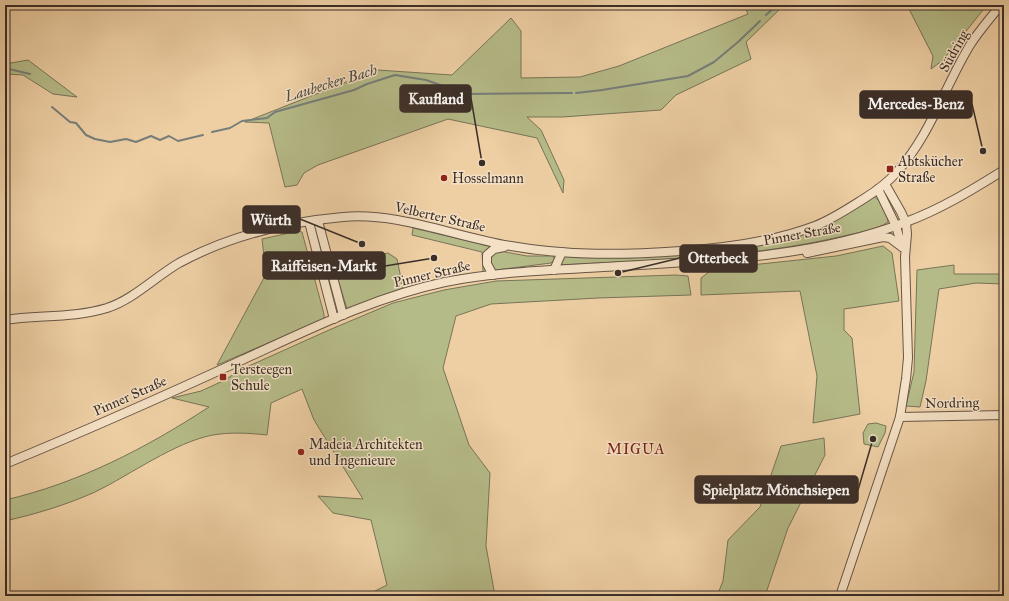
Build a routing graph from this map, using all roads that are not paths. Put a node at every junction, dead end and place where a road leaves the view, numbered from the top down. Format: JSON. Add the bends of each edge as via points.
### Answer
{"nodes":[{"id":1,"x":1001,"y":5,"type":"edge"},
{"id":2,"x":1004,"y":170,"type":"edge"},
{"id":3,"x":885,"y":184,"type":"junction"},
{"id":4,"x":878,"y":189,"type":"junction"},
{"id":5,"x":318,"y":221,"type":"junction"},
{"id":6,"x":309,"y":222,"type":"junction"},
{"id":7,"x":906,"y":223,"type":"junction"},
{"id":8,"x":896,"y":226,"type":"junction"},
{"id":9,"x":509,"y":246,"type":"junction"},
{"id":10,"x":902,"y":247,"type":"junction"},
{"id":11,"x":790,"y":251,"type":"junction"},
{"id":12,"x":562,"y":252,"type":"junction"},
{"id":13,"x":906,"y":257,"type":"junction"},
{"id":14,"x":554,"y":270,"type":"junction"},
{"id":15,"x":493,"y":275,"type":"junction"},
{"id":16,"x":343,"y":315,"type":"junction"},
{"id":17,"x":334,"y":319,"type":"junction"},
{"id":18,"x":5,"y":320,"type":"edge"},
{"id":19,"x":1004,"y":415,"type":"edge"},
{"id":20,"x":900,"y":417,"type":"junction"},
{"id":21,"x":5,"y":464,"type":"edge"},
{"id":22,"x":840,"y":596,"type":"edge"}],
"edges":[{"from":1,"to":3,"type":"street","name":"Südring","via":[[969,46],[917,147]]},
{"from":2,"to":7,"type":"street","name":"Pinner Straße","via":[[954,201]]},
{"from":3,"to":4,"type":"street","name":"Südring"},
{"from":3,"to":7,"type":"street"},
{"from":4,"to":8,"type":"street"},
{"from":4,"to":12,"type":"street","name":"Velberter Straße","via":[[815,226],[758,242],[660,253]]},
{"from":5,"to":6,"type":"street","name":"Velberter Straße"},
{"from":5,"to":9,"type":"street","name":"Velberter Straße","via":[[342,217],[381,217]]},
{"from":5,"to":16,"type":"street"},
{"from":6,"to":17,"type":"street"},
{"from":6,"to":18,"type":"street","name":"Velberter Straße","via":[[247,236],[200,252],[126,299],[103,309]]},
{"from":7,"to":8,"type":"street","name":"Pinner Straße"},
{"from":7,"to":13,"type":"street"},
{"from":8,"to":10,"type":"street"},
{"from":8,"to":11,"type":"street","name":"Pinner Straße"},
{"from":9,"to":12,"type":"street","name":"Velberter Straße"},
{"from":9,"to":15,"type":"street","via":[[494,249],[487,255],[487,264]]},
{"from":10,"to":11,"type":"street","via":[[890,238],[883,237],[820,251]]},
{"from":10,"to":13,"type":"street"},
{"from":11,"to":14,"type":"street","name":"Pinner Straße","via":[[694,261]]},
{"from":12,"to":14,"type":"street"},
{"from":13,"to":20,"type":"street","via":[[908,358]]},
{"from":14,"to":15,"type":"street","name":"Pinner Straße"},
{"from":15,"to":16,"type":"street","name":"Pinner Straße","via":[[443,283],[392,296]]},
{"from":16,"to":17,"type":"street","name":"Pinner Straße"},
{"from":17,"to":21,"type":"street","name":"Pinner Straße"},
{"from":19,"to":20,"type":"street","name":"Nordring"},
{"from":20,"to":22,"type":"street"}]}
